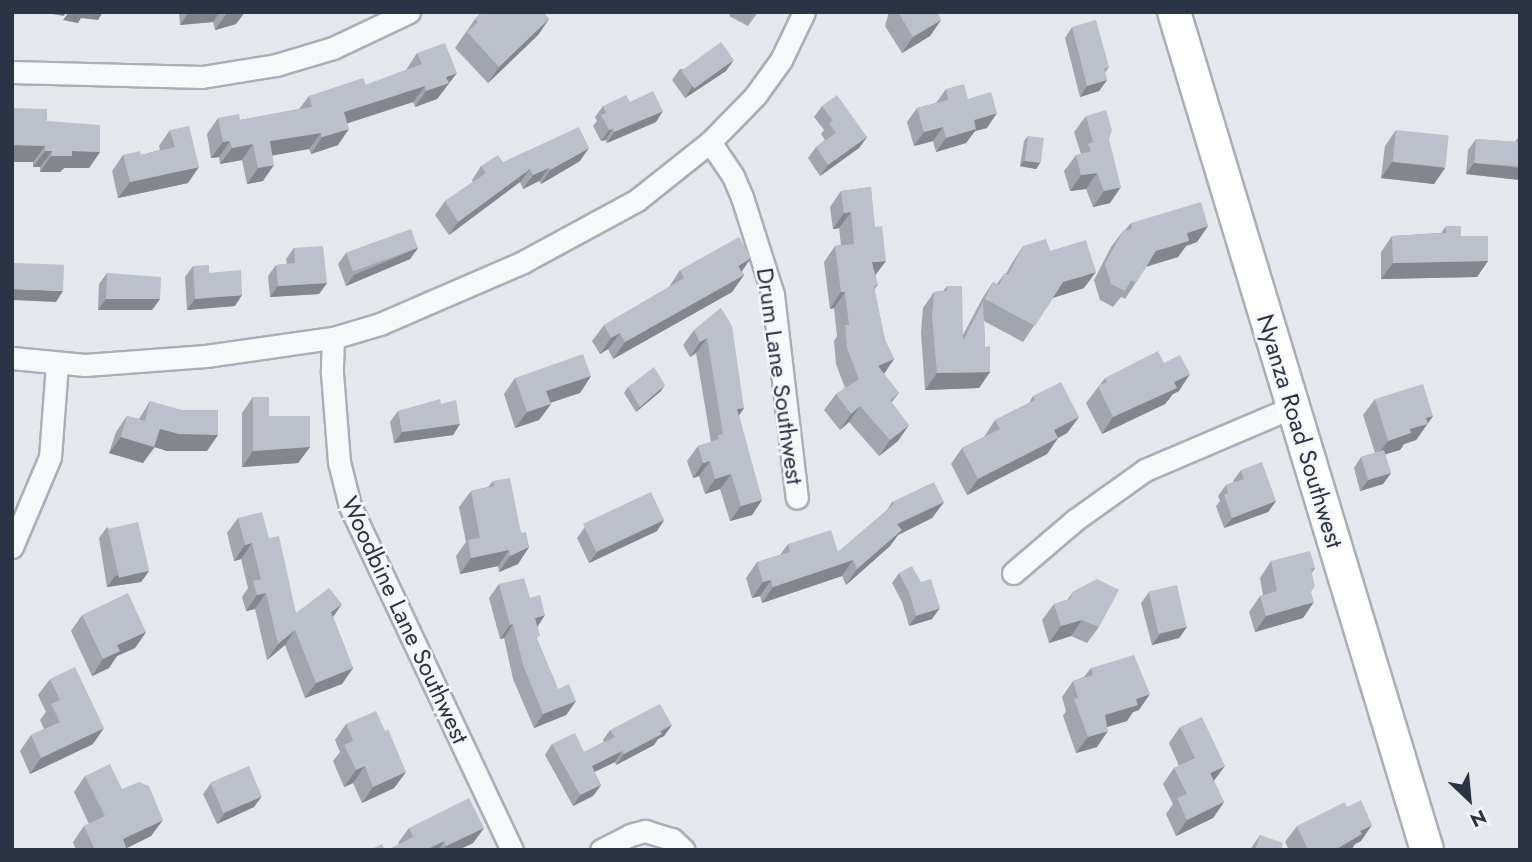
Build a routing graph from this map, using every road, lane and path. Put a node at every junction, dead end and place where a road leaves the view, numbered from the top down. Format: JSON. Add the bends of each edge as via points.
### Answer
{"nodes":[{"id":1,"x":409,"y":12,"type":"edge"},
{"id":2,"x":804,"y":12,"type":"edge"},
{"id":3,"x":1174,"y":12,"type":"edge"},
{"id":4,"x":12,"y":72,"type":"edge"},
{"id":5,"x":710,"y":142,"type":"junction"},
{"id":6,"x":333,"y":338,"type":"junction"},
{"id":7,"x":12,"y":358,"type":"edge"},
{"id":8,"x":57,"y":363,"type":"junction"},
{"id":9,"x":1293,"y":407,"type":"junction"},
{"id":10,"x":797,"y":498,"type":"dead end"},
{"id":11,"x":12,"y":547,"type":"edge"},
{"id":12,"x":1013,"y":573,"type":"dead end"},
{"id":13,"x":512,"y":850,"type":"edge"},
{"id":14,"x":601,"y":850,"type":"edge"},
{"id":15,"x":684,"y":850,"type":"edge"},
{"id":16,"x":1427,"y":850,"type":"edge"}],
"edges":[{"from":1,"to":4,"type":"street","via":[[333,48],[276,65],[201,77]]},
{"from":2,"to":5,"type":"street","via":[[781,60],[755,96]]},
{"from":3,"to":9,"type":"street","name":"Nyanza Road Southwest"},
{"from":5,"to":6,"type":"street","via":[[659,184],[578,235],[380,324]]},
{"from":5,"to":10,"type":"street","name":"Drum Lane Southwest","via":[[742,197],[773,295]]},
{"from":6,"to":8,"type":"street","via":[[206,356]]},
{"from":6,"to":13,"type":"street","name":"Woodbine Lane Southwest","via":[[339,462],[350,506]]},
{"from":7,"to":8,"type":"street"},
{"from":8,"to":11,"type":"street","via":[[50,457]]},
{"from":9,"to":12,"type":"street","via":[[1144,470]]},
{"from":9,"to":16,"type":"street","name":"Nyanza Road Southwest"},
{"from":14,"to":15,"type":"street","via":[[645,831],[672,839]]}]}
